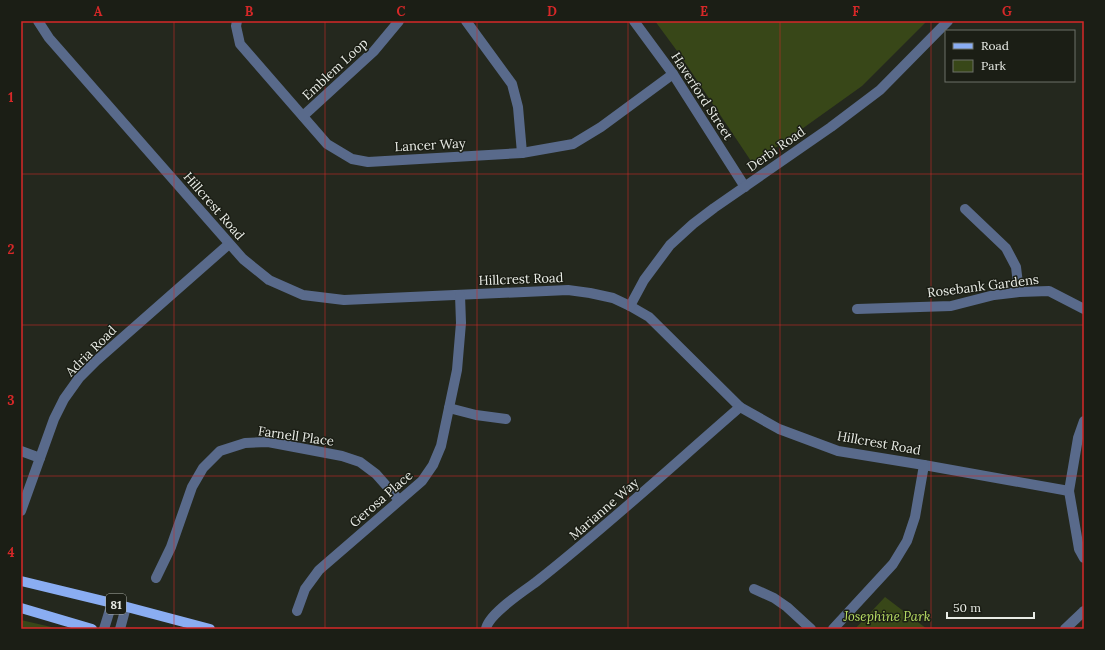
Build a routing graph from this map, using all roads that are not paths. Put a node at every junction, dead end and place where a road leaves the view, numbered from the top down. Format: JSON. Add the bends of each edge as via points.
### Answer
{"nodes":[{"id":1,"x":38,"y":21,"type":"edge"},
{"id":2,"x":237,"y":21,"type":"edge"},
{"id":3,"x":399,"y":21,"type":"edge"},
{"id":4,"x":466,"y":21,"type":"edge"},
{"id":5,"x":634,"y":21,"type":"edge"},
{"id":6,"x":948,"y":21,"type":"edge"},
{"id":7,"x":673,"y":74,"type":"junction"},
{"id":8,"x":303,"y":116,"type":"junction"},
{"id":9,"x":522,"y":153,"type":"junction"},
{"id":10,"x":745,"y":187,"type":"junction"},
{"id":11,"x":965,"y":209,"type":"dead end"},
{"id":12,"x":229,"y":244,"type":"junction"},
{"id":13,"x":1019,"y":292,"type":"junction"},
{"id":14,"x":460,"y":295,"type":"junction"},
{"id":15,"x":630,"y":306,"type":"junction"},
{"id":16,"x":857,"y":309,"type":"dead end"},
{"id":17,"x":1084,"y":309,"type":"edge"},
{"id":18,"x":740,"y":407,"type":"junction"},
{"id":19,"x":449,"y":408,"type":"junction"},
{"id":20,"x":506,"y":419,"type":"dead end"},
{"id":21,"x":1084,"y":421,"type":"edge"},
{"id":22,"x":21,"y":451,"type":"edge"},
{"id":23,"x":40,"y":458,"type":"junction"},
{"id":24,"x":924,"y":465,"type":"junction"},
{"id":25,"x":1069,"y":491,"type":"junction"},
{"id":26,"x":399,"y":500,"type":"junction"},
{"id":27,"x":21,"y":511,"type":"edge"},
{"id":28,"x":1084,"y":558,"type":"edge"},
{"id":29,"x":156,"y":578,"type":"dead end"},
{"id":30,"x":22,"y":579,"type":"edge"},
{"id":31,"x":754,"y":588,"type":"dead end"},
{"id":32,"x":112,"y":603,"type":"junction"},
{"id":33,"x":126,"y":607,"type":"junction"},
{"id":34,"x":21,"y":608,"type":"edge"},
{"id":35,"x":297,"y":611,"type":"dead end"},
{"id":36,"x":1084,"y":611,"type":"edge"},
{"id":37,"x":92,"y":629,"type":"edge"},
{"id":38,"x":104,"y":629,"type":"edge"},
{"id":39,"x":120,"y":629,"type":"edge"},
{"id":40,"x":210,"y":629,"type":"edge"},
{"id":41,"x":486,"y":629,"type":"edge"},
{"id":42,"x":811,"y":629,"type":"edge"},
{"id":43,"x":833,"y":629,"type":"edge"},
{"id":44,"x":1065,"y":629,"type":"edge"}],
"edges":[{"from":1,"to":12,"type":"street","name":"Hillcrest Road","via":[[49,38]]},
{"from":2,"to":8,"type":"street","name":"Lancer Way","via":[[240,44]]},
{"from":3,"to":8,"type":"street","name":"Emblem Loop","via":[[374,51]]},
{"from":4,"to":9,"type":"street","via":[[512,84],[518,107]]},
{"from":5,"to":7,"type":"street","name":"Haverford Street"},
{"from":6,"to":10,"type":"street","name":"Derbi Road","via":[[880,90]]},
{"from":7,"to":9,"type":"street","name":"Lancer Way","via":[[601,127],[573,144]]},
{"from":7,"to":10,"type":"street","name":"Haverford Street"},
{"from":8,"to":9,"type":"street","name":"Lancer Way","via":[[327,144],[352,159],[362,161]]},
{"from":10,"to":15,"type":"street","name":"Derbi Road","via":[[714,208],[670,244],[644,280]]},
{"from":11,"to":13,"type":"street","via":[[1006,248],[1016,267]]},
{"from":12,"to":14,"type":"street","name":"Hillcrest Road","via":[[269,280],[303,295],[344,300]]},
{"from":12,"to":23,"type":"street","name":"Adria Road","via":[[79,378],[54,419]]},
{"from":13,"to":16,"type":"street","name":"Rosebank Gardens","via":[[951,306]]},
{"from":13,"to":17,"type":"street","name":"Rosebank Gardens","via":[[1049,291]]},
{"from":14,"to":15,"type":"street","name":"Hillcrest Road","via":[[568,290],[613,298]]},
{"from":14,"to":19,"type":"street","name":"Gerosa Place","via":[[461,323],[457,370]]},
{"from":15,"to":18,"type":"street","name":"Hillcrest Road","via":[[649,317]]},
{"from":18,"to":24,"type":"street","name":"Hillcrest Road","via":[[780,429],[838,451]]},
{"from":18,"to":41,"type":"street","name":"Marianne Way","via":[[570,556],[496,613]]},
{"from":19,"to":20,"type":"street"},
{"from":19,"to":26,"type":"street","name":"Gerosa Place","via":[[441,446],[433,465],[422,481]]},
{"from":21,"to":25,"type":"street","via":[[1078,438]]},
{"from":22,"to":23,"type":"street"},
{"from":23,"to":27,"type":"street","name":"Adria Road"},
{"from":24,"to":25,"type":"street","name":"Hillcrest Road"},
{"from":24,"to":43,"type":"street","via":[[915,517],[907,541],[892,564]]},
{"from":25,"to":28,"type":"street","via":[[1079,549]]},
{"from":26,"to":29,"type":"street","name":"Farnell Place","via":[[376,474],[360,462],[342,456],[268,442],[245,443],[220,451],[203,468],[192,487],[172,547]]},
{"from":26,"to":35,"type":"street","name":"Gerosa Place","via":[[319,570],[305,589]]},
{"from":30,"to":32,"type":"main road","number":"81"},
{"from":31,"to":42,"type":"street","via":[[787,607]]},
{"from":32,"to":33,"type":"main road","number":"81"},
{"from":32,"to":38,"type":"street"},
{"from":33,"to":39,"type":"street"},
{"from":33,"to":40,"type":"main road","number":"81"},
{"from":34,"to":37,"type":"main road"},
{"from":36,"to":44,"type":"street"}]}
